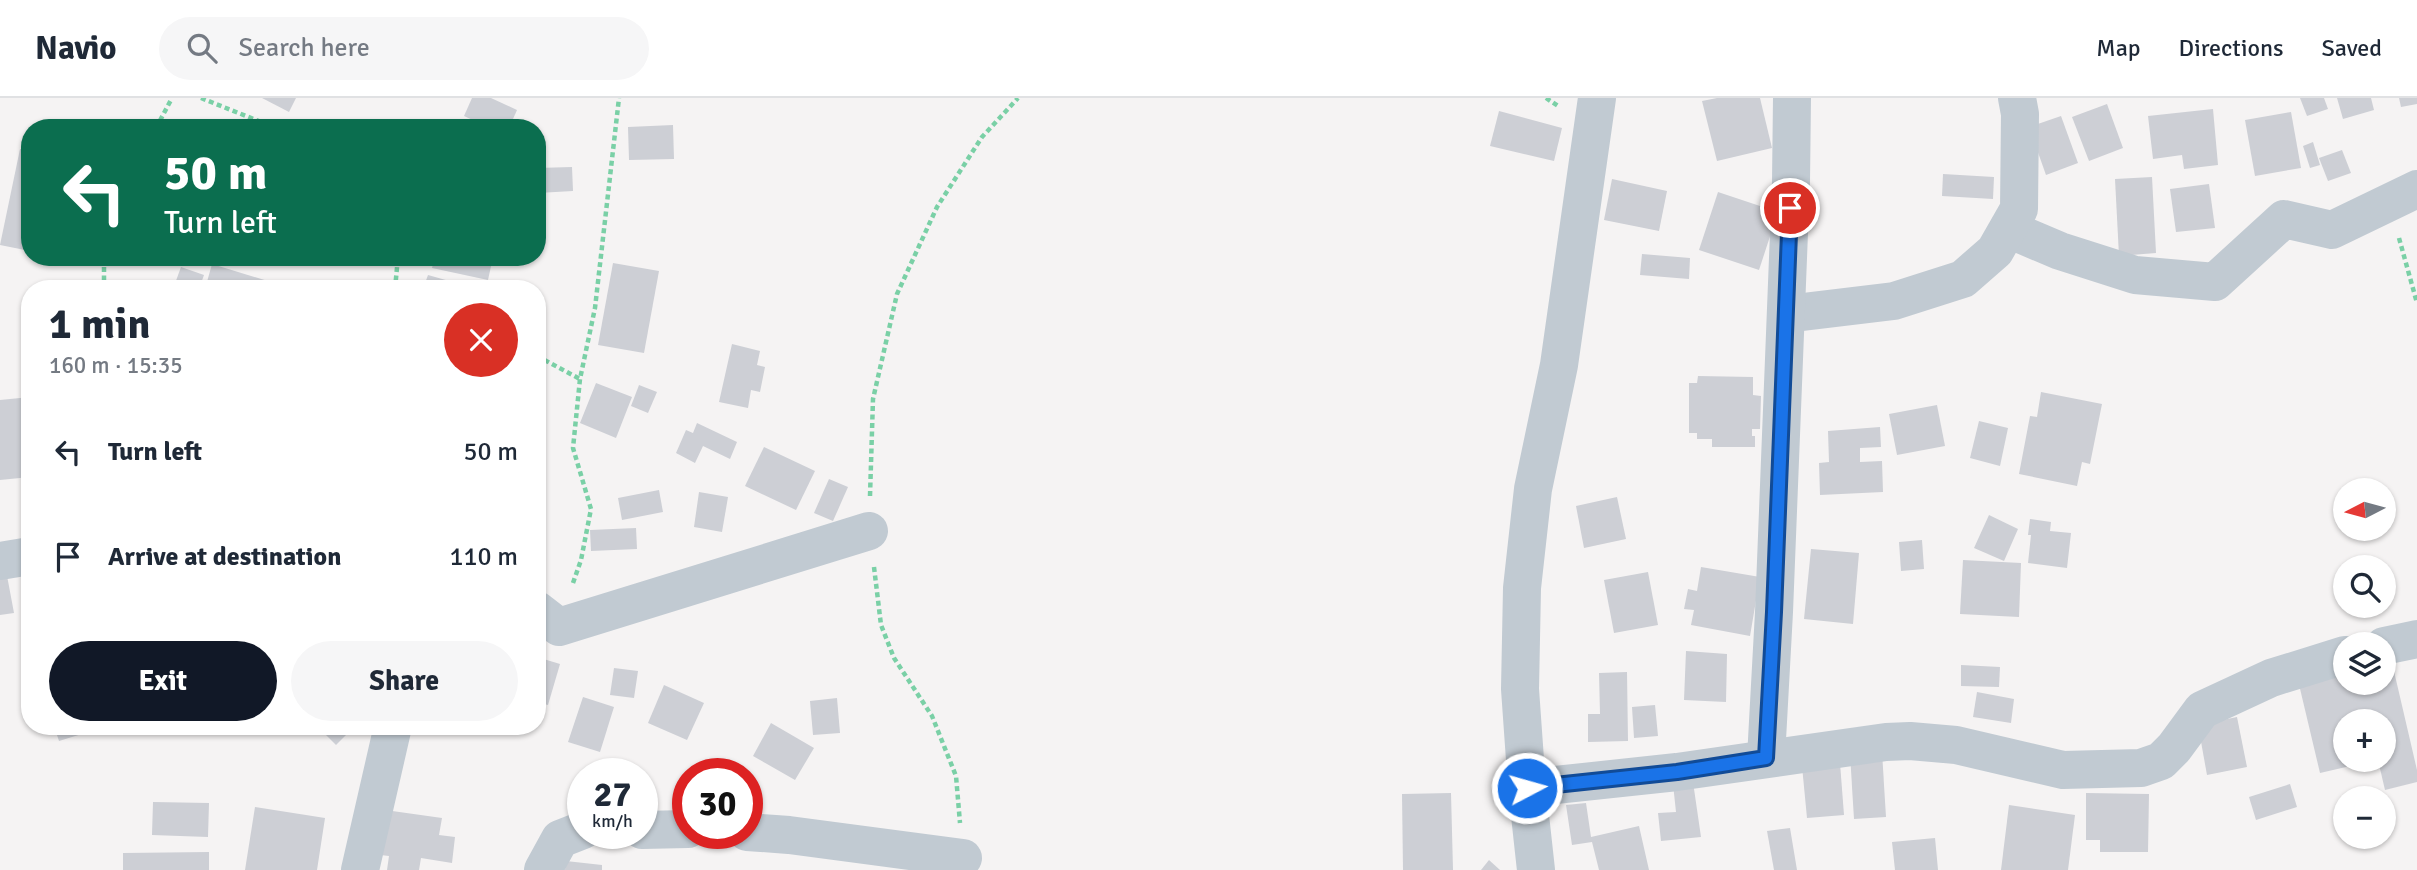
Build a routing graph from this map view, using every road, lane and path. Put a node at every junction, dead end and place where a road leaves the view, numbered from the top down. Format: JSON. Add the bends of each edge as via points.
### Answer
{"nodes":[{"id":1,"x":172,"y":98,"type":"edge"},
{"id":2,"x":201,"y":98,"type":"edge"},
{"id":3,"x":619,"y":98,"type":"edge"},
{"id":4,"x":1018,"y":98,"type":"edge"},
{"id":5,"x":1597,"y":98,"type":"edge"},
{"id":6,"x":1792,"y":98,"type":"edge"},
{"id":7,"x":2017,"y":98,"type":"edge"},
{"id":8,"x":161,"y":119,"type":"edge"},
{"id":9,"x":254,"y":119,"type":"edge"},
{"id":10,"x":2403,"y":196,"type":"edge"},
{"id":11,"x":2008,"y":229,"type":"junction"},
{"id":12,"x":2417,"y":303,"type":"edge"},
{"id":13,"x":1786,"y":314,"type":"junction"},
{"id":14,"x":546,"y":361,"type":"edge"},
{"id":15,"x":580,"y":379,"type":"junction"},
{"id":16,"x":869,"y":531,"type":"junction"},
{"id":17,"x":21,"y":558,"type":"edge"},
{"id":18,"x":0,"y":561,"type":"edge"},
{"id":19,"x":548,"y":619,"type":"edge"},
{"id":20,"x":2417,"y":639,"type":"edge"},
{"id":21,"x":2396,"y":643,"type":"edge"},
{"id":22,"x":2333,"y":658,"type":"edge"},
{"id":23,"x":391,"y":735,"type":"edge"},
{"id":24,"x":1766,"y":758,"type":"junction"},
{"id":25,"x":1527,"y":788,"type":"junction"},
{"id":26,"x":763,"y":833,"type":"edge"},
{"id":27,"x":567,"y":836,"type":"edge"},
{"id":28,"x":963,"y":858,"type":"joint"},
{"id":29,"x":360,"y":870,"type":"edge"},
{"id":30,"x":543,"y":870,"type":"edge"},
{"id":31,"x":1536,"y":870,"type":"edge"}],
"edges":[{"from":1,"to":8,"type":"path"},
{"from":2,"to":9,"type":"path"},
{"from":3,"to":15,"type":"path","via":[[595,307]]},
{"from":4,"to":16,"type":"path","via":[[982,137],[937,207],[897,294],[873,399]]},
{"from":5,"to":25,"type":"street","via":[[1559,365],[1533,489],[1522,588],[1520,689]]},
{"from":6,"to":13,"type":"street"},
{"from":7,"to":11,"type":"street","via":[[2019,209]]},
{"from":10,"to":11,"type":"street","via":[[2332,230],[2284,219],[2215,282],[2135,275]]},
{"from":10,"to":12,"type":"path"},
{"from":11,"to":13,"type":"street","via":[[1996,251],[1963,279],[1894,301]]},
{"from":13,"to":24,"type":"street"},
{"from":14,"to":15,"type":"path"},
{"from":15,"to":19,"type":"path","via":[[573,448],[591,509],[581,560]]},
{"from":16,"to":19,"type":"street"},
{"from":16,"to":28,"type":"path","via":[[881,625],[894,658],[932,716],[956,776]]},
{"from":17,"to":18,"type":"street"},
{"from":20,"to":21,"type":"street"},
{"from":22,"to":24,"type":"street","via":[[2271,678],[2202,710],[2161,761],[2141,768],[2063,770],[1956,745],[1910,741]]},
{"from":23,"to":29,"type":"street"},
{"from":24,"to":25,"type":"street"},
{"from":25,"to":31,"type":"street"},
{"from":26,"to":28,"type":"street"},
{"from":27,"to":30,"type":"street","via":[[560,839]]}]}
